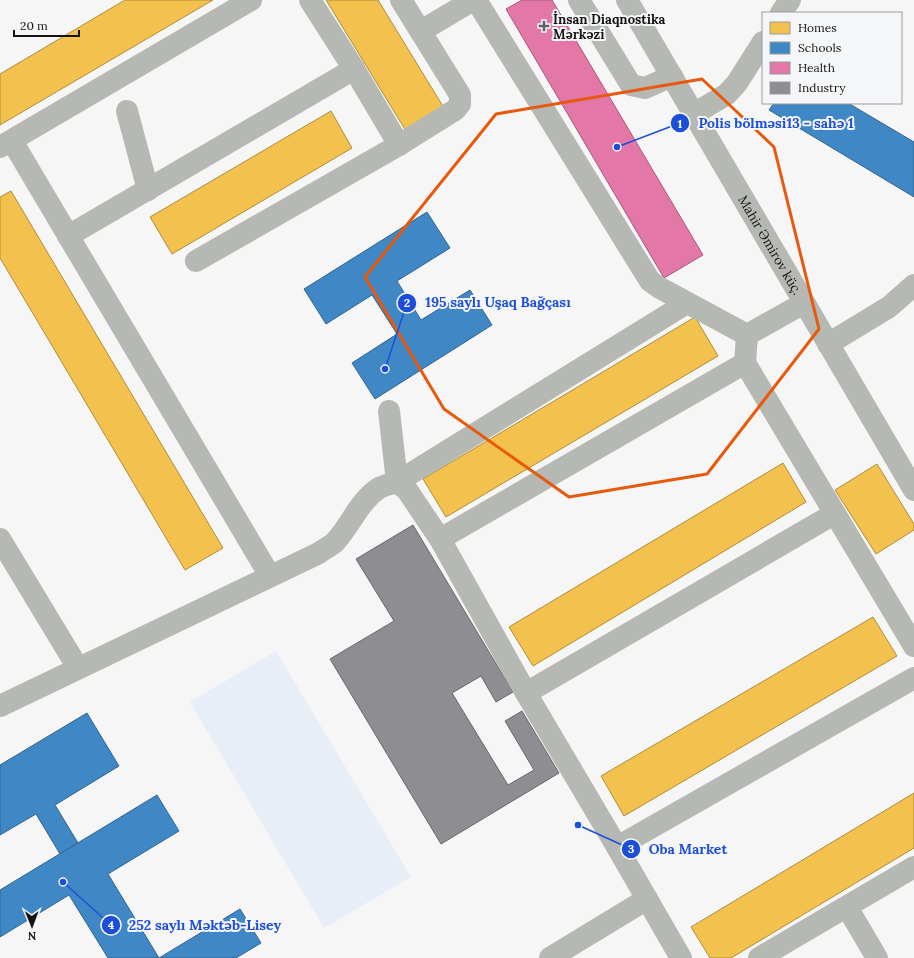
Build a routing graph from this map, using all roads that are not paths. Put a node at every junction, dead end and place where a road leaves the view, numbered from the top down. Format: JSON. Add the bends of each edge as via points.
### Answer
{"nodes":[{"id":1,"x":251,"y":0,"type":"edge"},
{"id":2,"x":310,"y":0,"type":"edge"},
{"id":3,"x":401,"y":0,"type":"edge"},
{"id":4,"x":473,"y":0,"type":"edge"},
{"id":5,"x":476,"y":0,"type":"edge"},
{"id":6,"x":579,"y":0,"type":"edge"},
{"id":7,"x":627,"y":0,"type":"edge"},
{"id":8,"x":790,"y":0,"type":"edge"},
{"id":9,"x":782,"y":12,"type":"edge"},
{"id":10,"x":421,"y":31,"type":"junction"},
{"id":11,"x":762,"y":44,"type":"edge"},
{"id":12,"x":354,"y":69,"type":"junction"},
{"id":13,"x":672,"y":76,"type":"junction"},
{"id":14,"x":127,"y":111,"type":"dead end"},
{"id":15,"x":694,"y":114,"type":"junction"},
{"id":16,"x":6,"y":144,"type":"edge"},
{"id":17,"x":400,"y":145,"type":"junction"},
{"id":18,"x":148,"y":190,"type":"junction"},
{"id":19,"x":68,"y":236,"type":"junction"},
{"id":20,"x":196,"y":261,"type":"dead end"},
{"id":21,"x":914,"y":285,"type":"edge"},
{"id":22,"x":687,"y":303,"type":"junction"},
{"id":23,"x":804,"y":303,"type":"junction"},
{"id":24,"x":747,"y":335,"type":"junction"},
{"id":25,"x":828,"y":344,"type":"junction"},
{"id":26,"x":745,"y":363,"type":"junction"},
{"id":27,"x":389,"y":411,"type":"dead end"},
{"id":28,"x":397,"y":482,"type":"junction"},
{"id":29,"x":914,"y":490,"type":"edge"},
{"id":30,"x":834,"y":514,"type":"junction"},
{"id":31,"x":0,"y":539,"type":"edge"},
{"id":32,"x":440,"y":539,"type":"junction"},
{"id":33,"x":270,"y":576,"type":"junction"},
{"id":34,"x":914,"y":646,"type":"edge"},
{"id":35,"x":78,"y":668,"type":"junction"},
{"id":36,"x":914,"y":678,"type":"edge"},
{"id":37,"x":526,"y":693,"type":"junction"},
{"id":38,"x":0,"y":706,"type":"edge"},
{"id":39,"x":617,"y":847,"type":"junction"},
{"id":40,"x":914,"y":867,"type":"edge"},
{"id":41,"x":647,"y":899,"type":"junction"},
{"id":42,"x":847,"y":907,"type":"junction"},
{"id":43,"x":550,"y":958,"type":"edge"},
{"id":44,"x":681,"y":958,"type":"edge"},
{"id":45,"x":759,"y":958,"type":"edge"},
{"id":46,"x":877,"y":958,"type":"edge"}],
"edges":[{"from":1,"to":16,"type":"street"},
{"from":2,"to":12,"type":"street"},
{"from":3,"to":10,"type":"street"},
{"from":4,"to":10,"type":"street"},
{"from":5,"to":22,"type":"street","via":[[650,281]]},
{"from":6,"to":13,"type":"street","via":[[631,85],[645,88]]},
{"from":7,"to":13,"type":"street","name":"Mahir Əmirov küç."},
{"from":8,"to":9,"type":"street"},
{"from":10,"to":17,"type":"street","via":[[460,95],[460,104],[455,110]]},
{"from":11,"to":15,"type":"street","via":[[727,94]]},
{"from":12,"to":17,"type":"street"},
{"from":12,"to":18,"type":"street"},
{"from":13,"to":15,"type":"street","name":"Mahir Əmirov küç."},
{"from":14,"to":18,"type":"street"},
{"from":15,"to":23,"type":"street","name":"Mahir Əmirov küç."},
{"from":16,"to":19,"type":"street"},
{"from":17,"to":20,"type":"street"},
{"from":18,"to":19,"type":"street"},
{"from":19,"to":33,"type":"street"},
{"from":21,"to":25,"type":"street","via":[[889,307]]},
{"from":22,"to":24,"type":"street"},
{"from":22,"to":28,"type":"street"},
{"from":23,"to":24,"type":"street"},
{"from":23,"to":25,"type":"street","name":"Mahir Əmirov küç."},
{"from":24,"to":26,"type":"street"},
{"from":25,"to":29,"type":"street","name":"Mahir Əmirov küç."},
{"from":26,"to":30,"type":"street"},
{"from":26,"to":32,"type":"street"},
{"from":27,"to":28,"type":"street"},
{"from":28,"to":32,"type":"street","via":[[407,490]]},
{"from":28,"to":33,"type":"street","via":[[372,494],[334,543]]},
{"from":30,"to":34,"type":"street"},
{"from":30,"to":37,"type":"street"},
{"from":31,"to":35,"type":"street"},
{"from":32,"to":37,"type":"street"},
{"from":33,"to":35,"type":"street"},
{"from":35,"to":38,"type":"street"},
{"from":36,"to":39,"type":"street"},
{"from":37,"to":39,"type":"street"},
{"from":39,"to":41,"type":"street"},
{"from":40,"to":42,"type":"street"},
{"from":41,"to":43,"type":"street"},
{"from":41,"to":44,"type":"street"},
{"from":42,"to":45,"type":"street"},
{"from":42,"to":46,"type":"street"}]}
